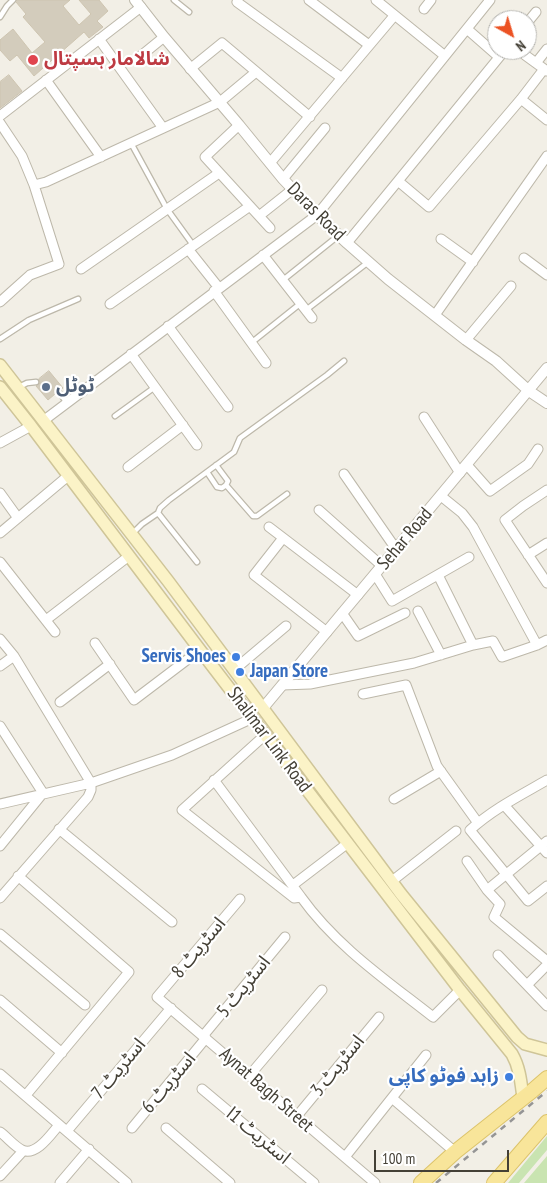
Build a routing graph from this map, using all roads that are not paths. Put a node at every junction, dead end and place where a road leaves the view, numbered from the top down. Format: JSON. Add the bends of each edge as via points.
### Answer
{"nodes":[{"id":1,"x":14,"y":0,"type":"edge"},
{"id":2,"x":174,"y":0,"type":"edge"},
{"id":3,"x":238,"y":0,"type":"edge"},
{"id":4,"x":309,"y":0,"type":"edge"},
{"id":5,"x":376,"y":0,"type":"edge"},
{"id":6,"x":431,"y":0,"type":"edge"},
{"id":7,"x":490,"y":0,"type":"edge"},
{"id":8,"x":138,"y":4,"type":"edge"},
{"id":9,"x":424,"y":9,"type":"dead end"},
{"id":10,"x":189,"y":12,"type":"dead end"},
{"id":11,"x":394,"y":16,"type":"junction"},
{"id":12,"x":0,"y":17,"type":"edge"},
{"id":13,"x":467,"y":29,"type":"junction"},
{"id":14,"x":164,"y":37,"type":"junction"},
{"id":15,"x":99,"y":39,"type":"junction"},
{"id":16,"x":487,"y":43,"type":"edge"},
{"id":17,"x":369,"y":45,"type":"junction"},
{"id":18,"x":547,"y":49,"type":"edge"},
{"id":19,"x":445,"y":56,"type":"junction"},
{"id":20,"x":137,"y":59,"type":"dead end"},
{"id":21,"x":497,"y":60,"type":"edge"},
{"id":22,"x":532,"y":60,"type":"edge"},
{"id":23,"x":536,"y":63,"type":"junction"},
{"id":24,"x":190,"y":69,"type":"junction"},
{"id":25,"x":546,"y":70,"type":"edge"},
{"id":26,"x":256,"y":72,"type":"junction"},
{"id":27,"x":342,"y":78,"type":"junction"},
{"id":28,"x":46,"y":80,"type":"junction"},
{"id":29,"x":521,"y":99,"type":"junction"},
{"id":30,"x":220,"y":102,"type":"junction"},
{"id":31,"x":0,"y":116,"type":"edge"},
{"id":32,"x":310,"y":117,"type":"junction"},
{"id":33,"x":547,"y":120,"type":"edge"},
{"id":34,"x":0,"y":123,"type":"edge"},
{"id":35,"x":239,"y":124,"type":"junction"},
{"id":36,"x":163,"y":128,"type":"junction"},
{"id":37,"x":326,"y":128,"type":"dead end"},
{"id":38,"x":131,"y":143,"type":"junction"},
{"id":39,"x":547,"y":156,"type":"edge"},
{"id":40,"x":101,"y":157,"type":"junction"},
{"id":41,"x":270,"y":163,"type":"junction"},
{"id":42,"x":219,"y":173,"type":"junction"},
{"id":43,"x":283,"y":179,"type":"junction"},
{"id":44,"x":398,"y":181,"type":"junction"},
{"id":45,"x":34,"y":185,"type":"junction"},
{"id":46,"x":292,"y":189,"type":"junction"},
{"id":47,"x":250,"y":206,"type":"junction"},
{"id":48,"x":166,"y":209,"type":"junction"},
{"id":49,"x":317,"y":215,"type":"junction"},
{"id":50,"x":259,"y":216,"type":"junction"},
{"id":51,"x":270,"y":228,"type":"dead end"},
{"id":52,"x":339,"y":235,"type":"junction"},
{"id":53,"x":441,"y":239,"type":"dead end"},
{"id":54,"x":347,"y":243,"type":"junction"},
{"id":55,"x":191,"y":247,"type":"junction"},
{"id":56,"x":263,"y":255,"type":"junction"},
{"id":57,"x":524,"y":258,"type":"dead end"},
{"id":58,"x":368,"y":262,"type":"junction"},
{"id":59,"x":473,"y":262,"type":"junction"},
{"id":60,"x":81,"y":269,"type":"dead end"},
{"id":61,"x":547,"y":275,"type":"edge"},
{"id":62,"x":283,"y":280,"type":"junction"},
{"id":63,"x":511,"y":286,"type":"dead end"},
{"id":64,"x":217,"y":290,"type":"junction"},
{"id":65,"x":78,"y":299,"type":"dead end"},
{"id":66,"x":0,"y":302,"type":"edge"},
{"id":67,"x":110,"y":304,"type":"dead end"},
{"id":68,"x":303,"y":306,"type":"junction"},
{"id":69,"x":435,"y":316,"type":"junction"},
{"id":70,"x":312,"y":318,"type":"dead end"},
{"id":71,"x":168,"y":326,"type":"junction"},
{"id":72,"x":0,"y":339,"type":"edge"},
{"id":73,"x":466,"y":340,"type":"junction"},
{"id":74,"x":251,"y":343,"type":"junction"},
{"id":75,"x":131,"y":354,"type":"junction"},
{"id":76,"x":344,"y":361,"type":"dead end"},
{"id":77,"x":266,"y":364,"type":"dead end"},
{"id":78,"x":0,"y":365,"type":"edge"},
{"id":79,"x":547,"y":368,"type":"edge"},
{"id":80,"x":36,"y":382,"type":"dead end"},
{"id":81,"x":0,"y":387,"type":"edge"},
{"id":82,"x":155,"y":387,"type":"junction"},
{"id":83,"x":18,"y":388,"type":"junction"},
{"id":84,"x":529,"y":391,"type":"junction"},
{"id":85,"x":58,"y":392,"type":"dead end"},
{"id":86,"x":67,"y":403,"type":"junction"},
{"id":87,"x":547,"y":403,"type":"edge"},
{"id":88,"x":228,"y":407,"type":"dead end"},
{"id":89,"x":115,"y":416,"type":"dead end"},
{"id":90,"x":424,"y":417,"type":"dead end"},
{"id":91,"x":43,"y":421,"type":"junction"},
{"id":92,"x":183,"y":425,"type":"junction"},
{"id":93,"x":31,"y":426,"type":"junction"},
{"id":94,"x":0,"y":443,"type":"edge"},
{"id":95,"x":197,"y":445,"type":"dead end"},
{"id":96,"x":538,"y":449,"type":"dead end"},
{"id":97,"x":216,"y":465,"type":"junction"},
{"id":98,"x":128,"y":467,"type":"dead end"},
{"id":99,"x":463,"y":469,"type":"junction"},
{"id":100,"x":207,"y":472,"type":"junction"},
{"id":101,"x":344,"y":474,"type":"dead end"},
{"id":102,"x":68,"y":476,"type":"junction"},
{"id":103,"x":226,"y":485,"type":"junction"},
{"id":104,"x":547,"y":490,"type":"edge"},
{"id":105,"x":0,"y":493,"type":"edge"},
{"id":106,"x":287,"y":494,"type":"dead end"},
{"id":107,"x":441,"y":496,"type":"junction"},
{"id":108,"x":319,"y":510,"type":"dead end"},
{"id":109,"x":158,"y":513,"type":"junction"},
{"id":110,"x":18,"y":518,"type":"junction"},
{"id":111,"x":269,"y":527,"type":"dead end"},
{"id":112,"x":0,"y":533,"type":"edge"},
{"id":113,"x":132,"y":534,"type":"junction"},
{"id":114,"x":283,"y":538,"type":"junction"},
{"id":115,"x":547,"y":543,"type":"edge"},
{"id":116,"x":396,"y":549,"type":"junction"},
{"id":117,"x":528,"y":555,"type":"junction"},
{"id":118,"x":129,"y":556,"type":"junction"},
{"id":119,"x":469,"y":557,"type":"dead end"},
{"id":120,"x":0,"y":562,"type":"edge"},
{"id":121,"x":197,"y":562,"type":"dead end"},
{"id":122,"x":382,"y":566,"type":"junction"},
{"id":123,"x":375,"y":574,"type":"junction"},
{"id":124,"x":438,"y":575,"type":"junction"},
{"id":125,"x":168,"y":581,"type":"junction"},
{"id":126,"x":547,"y":583,"type":"edge"},
{"id":127,"x":155,"y":591,"type":"junction"},
{"id":128,"x":358,"y":595,"type":"junction"},
{"id":129,"x":418,"y":612,"type":"dead end"},
{"id":130,"x":342,"y":613,"type":"junction"},
{"id":131,"x":405,"y":613,"type":"dead end"},
{"id":132,"x":46,"y":620,"type":"junction"},
{"id":133,"x":286,"y":626,"type":"dead end"},
{"id":134,"x":56,"y":632,"type":"dead end"},
{"id":135,"x":327,"y":632,"type":"junction"},
{"id":136,"x":0,"y":639,"type":"edge"},
{"id":137,"x":547,"y":640,"type":"edge"},
{"id":138,"x":95,"y":643,"type":"dead end"},
{"id":139,"x":473,"y":645,"type":"junction"},
{"id":140,"x":537,"y":645,"type":"junction"},
{"id":141,"x":200,"y":650,"type":"junction"},
{"id":142,"x":441,"y":655,"type":"junction"},
{"id":143,"x":14,"y":656,"type":"junction"},
{"id":144,"x":110,"y":664,"type":"junction"},
{"id":145,"x":0,"y":666,"type":"edge"},
{"id":146,"x":234,"y":670,"type":"junction"},
{"id":147,"x":282,"y":685,"type":"junction"},
{"id":148,"x":363,"y":694,"type":"dead end"},
{"id":149,"x":60,"y":702,"type":"dead end"},
{"id":150,"x":263,"y":708,"type":"junction"},
{"id":151,"x":252,"y":718,"type":"junction"},
{"id":152,"x":0,"y":726,"type":"edge"},
{"id":153,"x":266,"y":735,"type":"junction"},
{"id":154,"x":441,"y":771,"type":"junction"},
{"id":155,"x":214,"y":780,"type":"junction"},
{"id":156,"x":547,"y":780,"type":"edge"},
{"id":157,"x":91,"y":783,"type":"junction"},
{"id":158,"x":43,"y":794,"type":"junction"},
{"id":159,"x":394,"y":800,"type":"dead end"},
{"id":160,"x":0,"y":804,"type":"edge"},
{"id":161,"x":504,"y":805,"type":"junction"},
{"id":162,"x":478,"y":823,"type":"junction"},
{"id":163,"x":59,"y":829,"type":"junction"},
{"id":164,"x":456,"y":831,"type":"dead end"},
{"id":165,"x":348,"y":843,"type":"junction"},
{"id":166,"x":0,"y":846,"type":"edge"},
{"id":167,"x":545,"y":847,"type":"edge"},
{"id":168,"x":372,"y":855,"type":"junction"},
{"id":169,"x":467,"y":861,"type":"dead end"},
{"id":170,"x":363,"y":862,"type":"junction"},
{"id":171,"x":506,"y":874,"type":"junction"},
{"id":172,"x":18,"y":876,"type":"junction"},
{"id":173,"x":392,"y":881,"type":"junction"},
{"id":174,"x":293,"y":885,"type":"junction"},
{"id":175,"x":547,"y":886,"type":"edge"},
{"id":176,"x":487,"y":890,"type":"junction"},
{"id":177,"x":301,"y":897,"type":"junction"},
{"id":178,"x":0,"y":898,"type":"edge"},
{"id":179,"x":240,"y":899,"type":"dead end"},
{"id":180,"x":172,"y":922,"type":"dead end"},
{"id":181,"x":0,"y":934,"type":"edge"},
{"id":182,"x":285,"y":937,"type":"dead end"},
{"id":183,"x":498,"y":955,"type":"dead end"},
{"id":184,"x":547,"y":961,"type":"edge"},
{"id":185,"x":547,"y":965,"type":"edge"},
{"id":186,"x":527,"y":985,"type":"junction"},
{"id":187,"x":322,"y":990,"type":"dead end"},
{"id":188,"x":460,"y":990,"type":"junction"},
{"id":189,"x":157,"y":997,"type":"joint"},
{"id":190,"x":0,"y":1000,"type":"edge"},
{"id":191,"x":85,"y":1005,"type":"dead end"},
{"id":192,"x":547,"y":1006,"type":"edge"},
{"id":193,"x":171,"y":1008,"type":"junction"},
{"id":194,"x":379,"y":1016,"type":"dead end"},
{"id":195,"x":205,"y":1037,"type":"junction"},
{"id":196,"x":547,"y":1050,"type":"edge"},
{"id":197,"x":62,"y":1053,"type":"junction"},
{"id":198,"x":426,"y":1055,"type":"dead end"},
{"id":199,"x":0,"y":1074,"type":"edge"},
{"id":200,"x":249,"y":1076,"type":"junction"},
{"id":201,"x":547,"y":1078,"type":"edge"},
{"id":202,"x":202,"y":1090,"type":"dead end"},
{"id":203,"x":26,"y":1095,"type":"junction"},
{"id":204,"x":392,"y":1098,"type":"junction"},
{"id":205,"x":523,"y":1098,"type":"junction"},
{"id":206,"x":297,"y":1116,"type":"junction"},
{"id":207,"x":547,"y":1122,"type":"edge"},
{"id":208,"x":63,"y":1128,"type":"junction"},
{"id":209,"x":132,"y":1128,"type":"dead end"},
{"id":210,"x":166,"y":1128,"type":"dead end"},
{"id":211,"x":0,"y":1132,"type":"edge"},
{"id":212,"x":89,"y":1149,"type":"junction"},
{"id":213,"x":23,"y":1150,"type":"junction"},
{"id":214,"x":455,"y":1152,"type":"junction"},
{"id":215,"x":345,"y":1157,"type":"junction"},
{"id":216,"x":0,"y":1176,"type":"edge"},
{"id":217,"x":364,"y":1179,"type":"edge"},
{"id":218,"x":60,"y":1183,"type":"edge"},
{"id":219,"x":127,"y":1183,"type":"edge"},
{"id":220,"x":230,"y":1183,"type":"edge"},
{"id":221,"x":314,"y":1183,"type":"edge"},
{"id":222,"x":375,"y":1183,"type":"edge"},
{"id":223,"x":421,"y":1183,"type":"edge"},
{"id":224,"x":494,"y":1183,"type":"edge"}],
"edges":[{"from":1,"to":12,"type":"lane"},
{"from":2,"to":10,"type":"lane"},
{"from":3,"to":27,"type":"street"},
{"from":4,"to":17,"type":"street"},
{"from":5,"to":11,"type":"street"},
{"from":6,"to":9,"type":"street"},
{"from":7,"to":13,"type":"street"},
{"from":8,"to":14,"type":"street","name":"Daras Road"},
{"from":8,"to":15,"type":"street"},
{"from":11,"to":17,"type":"street"},
{"from":11,"to":19,"type":"street"},
{"from":13,"to":16,"type":"street"},
{"from":13,"to":19,"type":"street"},
{"from":14,"to":20,"type":"street"},
{"from":14,"to":24,"type":"street","name":"Daras Road"},
{"from":15,"to":28,"type":"street"},
{"from":15,"to":36,"type":"street"},
{"from":17,"to":27,"type":"street"},
{"from":18,"to":23,"type":"street"},
{"from":19,"to":49,"type":"street"},
{"from":21,"to":44,"type":"street"},
{"from":22,"to":23,"type":"street"},
{"from":23,"to":25,"type":"street"},
{"from":24,"to":26,"type":"street","via":[[222,43]]},
{"from":24,"to":30,"type":"street","name":"Daras Road"},
{"from":25,"to":29,"type":"street"},
{"from":26,"to":30,"type":"street"},
{"from":26,"to":32,"type":"street"},
{"from":27,"to":32,"type":"street"},
{"from":28,"to":31,"type":"street"},
{"from":28,"to":40,"type":"street"},
{"from":29,"to":33,"type":"street"},
{"from":29,"to":44,"type":"street","via":[[429,206]]},
{"from":30,"to":35,"type":"street","name":"Daras Road"},
{"from":30,"to":36,"type":"street"},
{"from":32,"to":41,"type":"street"},
{"from":34,"to":45,"type":"street","via":[[22,156]]},
{"from":35,"to":41,"type":"street","name":"Daras Road"},
{"from":35,"to":42,"type":"street","via":[[205,157]]},
{"from":36,"to":38,"type":"street"},
{"from":37,"to":43,"type":"street"},
{"from":38,"to":40,"type":"street"},
{"from":38,"to":48,"type":"lane"},
{"from":39,"to":59,"type":"street"},
{"from":40,"to":45,"type":"street"},
{"from":41,"to":43,"type":"street","name":"Daras Road"},
{"from":42,"to":47,"type":"street"},
{"from":42,"to":48,"type":"street"},
{"from":43,"to":46,"type":"street","name":"Daras Road"},
{"from":44,"to":54,"type":"street"},
{"from":45,"to":66,"type":"street","via":[[59,264],[30,276]]},
{"from":46,"to":49,"type":"street","name":"Daras Road"},
{"from":46,"to":50,"type":"street"},
{"from":47,"to":50,"type":"street"},
{"from":47,"to":55,"type":"street"},
{"from":48,"to":55,"type":"lane"},
{"from":48,"to":60,"type":"street"},
{"from":49,"to":52,"type":"street","name":"Daras Road"},
{"from":49,"to":56,"type":"street"},
{"from":50,"to":51,"type":"street"},
{"from":52,"to":54,"type":"street","name":"Daras Road"},
{"from":52,"to":62,"type":"lane"},
{"from":53,"to":59,"type":"street"},
{"from":54,"to":58,"type":"street","name":"Daras Road"},
{"from":55,"to":64,"type":"street"},
{"from":55,"to":67,"type":"street"},
{"from":56,"to":62,"type":"street"},
{"from":56,"to":64,"type":"street"},
{"from":57,"to":61,"type":"street"},
{"from":58,"to":68,"type":"lane"},
{"from":58,"to":69,"type":"street","name":"Daras Road"},
{"from":59,"to":69,"type":"street"},
{"from":62,"to":68,"type":"street"},
{"from":63,"to":73,"type":"street"},
{"from":64,"to":71,"type":"street"},
{"from":64,"to":74,"type":"street"},
{"from":65,"to":72,"type":"lane","via":[[29,320]]},
{"from":68,"to":70,"type":"street"},
{"from":68,"to":74,"type":"lane"},
{"from":69,"to":73,"type":"street","name":"Daras Road"},
{"from":71,"to":75,"type":"street"},
{"from":71,"to":88,"type":"street"},
{"from":73,"to":84,"type":"street","name":"Daras Road","via":[[496,361]]},
{"from":74,"to":77,"type":"street"},
{"from":75,"to":82,"type":"street"},
{"from":75,"to":86,"type":"street"},
{"from":76,"to":97,"type":"lane","via":[[240,438],[234,452]]},
{"from":78,"to":83,"type":"main road","name":"Shalimar Link Road"},
{"from":79,"to":84,"type":"street","name":"Sehar Road"},
{"from":80,"to":83,"type":"lane"},
{"from":81,"to":93,"type":"main road","name":"Shalimar Link Road"},
{"from":82,"to":89,"type":"lane"},
{"from":82,"to":92,"type":"street"},
{"from":83,"to":91,"type":"main road","name":"Shalimar Link Road"},
{"from":84,"to":87,"type":"street","name":"Daras Road"},
{"from":84,"to":99,"type":"street","name":"Sehar Road"},
{"from":85,"to":86,"type":"lane"},
{"from":86,"to":91,"type":"street"},
{"from":90,"to":99,"type":"street"},
{"from":91,"to":113,"type":"main road","name":"Shalimar Link Road"},
{"from":92,"to":95,"type":"street"},
{"from":92,"to":98,"type":"street"},
{"from":93,"to":94,"type":"street"},
{"from":93,"to":102,"type":"main road","name":"Shalimar Link Road"},
{"from":96,"to":99,"type":"street","via":[[528,464],[490,491]]},
{"from":97,"to":100,"type":"lane"},
{"from":97,"to":103,"type":"lane","via":[[228,481]]},
{"from":99,"to":107,"type":"street","name":"Sehar Road"},
{"from":100,"to":103,"type":"lane","via":[[217,487]]},
{"from":100,"to":109,"type":"lane","via":[[169,500]]},
{"from":101,"to":116,"type":"street"},
{"from":102,"to":110,"type":"street"},
{"from":102,"to":118,"type":"main road","name":"Shalimar Link Road"},
{"from":103,"to":106,"type":"lane","via":[[253,516]]},
{"from":104,"to":117,"type":"street","via":[[505,520]]},
{"from":105,"to":110,"type":"street"},
{"from":107,"to":116,"type":"street","name":"Sehar Road"},
{"from":107,"to":140,"type":"street","via":[[473,527]]},
{"from":108,"to":122,"type":"street"},
{"from":109,"to":113,"type":"lane"},
{"from":109,"to":121,"type":"lane"},
{"from":110,"to":112,"type":"street"},
{"from":111,"to":114,"type":"street"},
{"from":113,"to":125,"type":"main road","name":"Shalimar Link Road"},
{"from":114,"to":128,"type":"street"},
{"from":114,"to":135,"type":"street","via":[[254,575]]},
{"from":115,"to":117,"type":"street"},
{"from":116,"to":122,"type":"street","name":"Sehar Road"},
{"from":117,"to":126,"type":"street"},
{"from":118,"to":127,"type":"main road","name":"Shalimar Link Road"},
{"from":118,"to":132,"type":"street"},
{"from":119,"to":124,"type":"street"},
{"from":120,"to":132,"type":"street"},
{"from":122,"to":123,"type":"street","name":"Sehar Road"},
{"from":123,"to":124,"type":"street","via":[[392,601]]},
{"from":123,"to":128,"type":"street","name":"Sehar Road"},
{"from":124,"to":139,"type":"street"},
{"from":125,"to":127,"type":"main road"},
{"from":125,"to":146,"type":"main road","name":"Shalimar Link Road"},
{"from":127,"to":141,"type":"main road","name":"Shalimar Link Road"},
{"from":128,"to":130,"type":"street","name":"Sehar Road"},
{"from":129,"to":142,"type":"street"},
{"from":130,"to":131,"type":"street","via":[[358,636]]},
{"from":130,"to":135,"type":"street","name":"Sehar Road"},
{"from":132,"to":134,"type":"street"},
{"from":133,"to":146,"type":"street"},
{"from":135,"to":147,"type":"street","name":"Sehar Road"},
{"from":136,"to":143,"type":"street"},
{"from":137,"to":140,"type":"street"},
{"from":138,"to":144,"type":"street"},
{"from":139,"to":140,"type":"street","via":[[493,641],[502,657]]},
{"from":139,"to":142,"type":"street"},
{"from":141,"to":144,"type":"street","via":[[134,700]]},
{"from":141,"to":151,"type":"main road","name":"Shalimar Link Road"},
{"from":142,"to":147,"type":"street","via":[[310,684]]},
{"from":143,"to":145,"type":"street"},
{"from":143,"to":157,"type":"street"},
{"from":144,"to":149,"type":"street"},
{"from":146,"to":150,"type":"main road","name":"Shalimar Link Road"},
{"from":147,"to":150,"type":"street","name":"Sehar Road"},
{"from":148,"to":154,"type":"street","via":[[406,685]]},
{"from":150,"to":168,"type":"main road","name":"Shalimar Link Road"},
{"from":151,"to":153,"type":"main road","name":"Shalimar Link Road"},
{"from":151,"to":157,"type":"street","via":[[172,755]]},
{"from":152,"to":158,"type":"street"},
{"from":153,"to":155,"type":"street"},
{"from":153,"to":165,"type":"main road","name":"Shalimar Link Road"},
{"from":154,"to":159,"type":"street"},
{"from":154,"to":162,"type":"street"},
{"from":155,"to":174,"type":"street"},
{"from":155,"to":177,"type":"street","via":[[182,810],[294,898]]},
{"from":156,"to":161,"type":"street"},
{"from":157,"to":158,"type":"street"},
{"from":157,"to":163,"type":"street","via":[[88,797]]},
{"from":158,"to":160,"type":"street"},
{"from":158,"to":166,"type":"street"},
{"from":161,"to":162,"type":"street"},
{"from":161,"to":167,"type":"street"},
{"from":162,"to":171,"type":"street","via":[[470,830]]},
{"from":163,"to":172,"type":"street"},
{"from":163,"to":180,"type":"street"},
{"from":164,"to":173,"type":"street"},
{"from":165,"to":170,"type":"main road","name":"Shalimar Link Road"},
{"from":165,"to":174,"type":"street"},
{"from":167,"to":171,"type":"street"},
{"from":168,"to":170,"type":"main road"},
{"from":168,"to":173,"type":"main road","name":"Shalimar Link Road"},
{"from":169,"to":176,"type":"street"},
{"from":170,"to":188,"type":"main road","name":"Shalimar Link Road"},
{"from":171,"to":175,"type":"street","via":[[528,901]]},
{"from":171,"to":176,"type":"street"},
{"from":172,"to":178,"type":"street"},
{"from":172,"to":197,"type":"street","via":[[129,972]]},
{"from":173,"to":196,"type":"main road","name":"Shalimar Link Road","via":[[517,1037],[526,1044]]},
{"from":174,"to":177,"type":"street"},
{"from":176,"to":184,"type":"street","via":[[500,904],[494,917]]},
{"from":177,"to":188,"type":"street","via":[[313,914],[354,955],[433,1017]]},
{"from":179,"to":189,"type":"street","name":"اسٹریٹ 8"},
{"from":181,"to":191,"type":"street"},
{"from":182,"to":195,"type":"street","name":"اسٹریٹ 5"},
{"from":183,"to":186,"type":"street"},
{"from":185,"to":186,"type":"street"},
{"from":186,"to":192,"type":"street"},
{"from":187,"to":200,"type":"street"},
{"from":188,"to":205,"type":"main road","name":"Shalimar Link Road","via":[[512,1054],[520,1074]]},
{"from":189,"to":193,"type":"street","name":"Aynat Bagh Street"},
{"from":190,"to":197,"type":"street"},
{"from":193,"to":195,"type":"street","name":"Aynat Bagh Street"},
{"from":193,"to":208,"type":"street","name":"اسٹریٹ 7"},
{"from":194,"to":206,"type":"street","name":"اسٹریٹ 3"},
{"from":195,"to":200,"type":"street","name":"Aynat Bagh Street"},
{"from":195,"to":209,"type":"street","name":"اسٹریٹ 6"},
{"from":197,"to":203,"type":"street"},
{"from":198,"to":204,"type":"street"},
{"from":199,"to":203,"type":"street"},
{"from":200,"to":206,"type":"street","name":"Aynat Bagh Street"},
{"from":201,"to":205,"type":"main road"},
{"from":202,"to":221,"type":"street","name":"اسٹریٹ 1ا"},
{"from":203,"to":208,"type":"street"},
{"from":204,"to":214,"type":"street"},
{"from":204,"to":215,"type":"street"},
{"from":205,"to":214,"type":"main road"},
{"from":206,"to":215,"type":"street","name":"Aynat Bagh Street"},
{"from":207,"to":224,"type":"main road"},
{"from":208,"to":212,"type":"street"},
{"from":208,"to":213,"type":"street","name":"اسٹریٹ 7","via":[[35,1150]]},
{"from":210,"to":220,"type":"street"},
{"from":211,"to":213,"type":"street"},
{"from":212,"to":218,"type":"street"},
{"from":212,"to":219,"type":"street"},
{"from":213,"to":216,"type":"street"},
{"from":214,"to":223,"type":"main road"},
{"from":215,"to":217,"type":"street","name":"Aynat Bagh Street"},
{"from":217,"to":222,"type":"street","name":"Aynat Bagh Street"}]}
